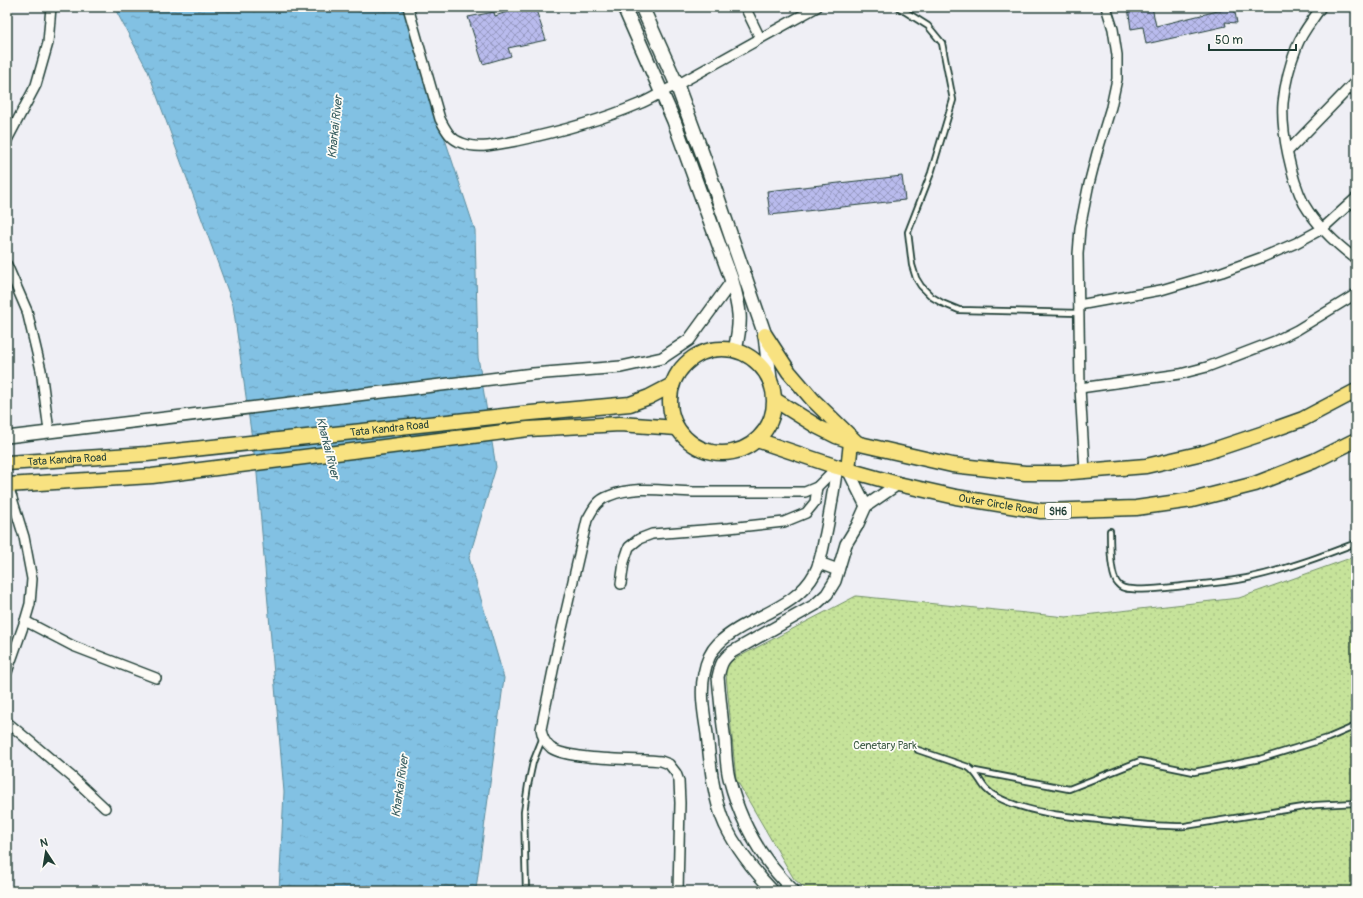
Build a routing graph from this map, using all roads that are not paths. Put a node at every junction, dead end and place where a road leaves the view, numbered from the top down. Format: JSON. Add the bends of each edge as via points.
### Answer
{"nodes":[{"id":1,"x":51,"y":7,"type":"edge"},
{"id":2,"x":408,"y":7,"type":"edge"},
{"id":3,"x":624,"y":7,"type":"edge"},
{"id":4,"x":642,"y":7,"type":"edge"},
{"id":5,"x":745,"y":7,"type":"edge"},
{"id":6,"x":816,"y":7,"type":"edge"},
{"id":7,"x":898,"y":7,"type":"edge"},
{"id":8,"x":1106,"y":7,"type":"edge"},
{"id":9,"x":1321,"y":7,"type":"edge"},
{"id":10,"x":760,"y":38,"type":"junction"},
{"id":11,"x":1356,"y":81,"type":"edge"},
{"id":12,"x":677,"y":85,"type":"junction"},
{"id":13,"x":661,"y":92,"type":"junction"},
{"id":14,"x":7,"y":140,"type":"edge"},
{"id":15,"x":1288,"y":151,"type":"junction"},
{"id":16,"x":1356,"y":198,"type":"edge"},
{"id":17,"x":1322,"y":229,"type":"junction"},
{"id":18,"x":1356,"y":260,"type":"edge"},
{"id":19,"x":7,"y":265,"type":"edge"},
{"id":20,"x":732,"y":280,"type":"junction"},
{"id":21,"x":1356,"y":294,"type":"edge"},
{"id":22,"x":1079,"y":309,"type":"junction"},
{"id":23,"x":765,"y":335,"type":"junction"},
{"id":24,"x":735,"y":350,"type":"junction"},
{"id":25,"x":770,"y":379,"type":"junction"},
{"id":26,"x":672,"y":384,"type":"junction"},
{"id":27,"x":1080,"y":388,"type":"junction"},
{"id":28,"x":1356,"y":391,"type":"edge"},
{"id":29,"x":775,"y":400,"type":"junction"},
{"id":30,"x":677,"y":428,"type":"junction"},
{"id":31,"x":49,"y":432,"type":"junction"},
{"id":32,"x":7,"y":437,"type":"edge"},
{"id":33,"x":757,"y":440,"type":"junction"},
{"id":34,"x":1356,"y":440,"type":"edge"},
{"id":35,"x":855,"y":443,"type":"junction"},
{"id":36,"x":7,"y":463,"type":"edge"},
{"id":37,"x":842,"y":469,"type":"junction"},
{"id":38,"x":1085,"y":472,"type":"junction"},
{"id":39,"x":898,"y":484,"type":"junction"},
{"id":40,"x":817,"y":487,"type":"junction"},
{"id":41,"x":8,"y":489,"type":"edge"},
{"id":42,"x":866,"y":506,"type":"junction"},
{"id":43,"x":1110,"y":531,"type":"dead end"},
{"id":44,"x":1356,"y":543,"type":"edge"},
{"id":45,"x":819,"y":564,"type":"junction"},
{"id":46,"x":838,"y":570,"type":"junction"},
{"id":47,"x":620,"y":584,"type":"dead end"},
{"id":48,"x":25,"y":621,"type":"junction"},
{"id":49,"x":7,"y":672,"type":"edge"},
{"id":50,"x":156,"y":678,"type":"dead end"},
{"id":51,"x":7,"y":722,"type":"edge"},
{"id":52,"x":1356,"y":726,"type":"edge"},
{"id":53,"x":542,"y":737,"type":"junction"},
{"id":54,"x":918,"y":750,"type":"dead end"},
{"id":55,"x":975,"y":771,"type":"junction"},
{"id":56,"x":1356,"y":803,"type":"edge"},
{"id":57,"x":106,"y":808,"type":"dead end"},
{"id":58,"x":526,"y":891,"type":"edge"},
{"id":59,"x":678,"y":891,"type":"edge"},
{"id":60,"x":773,"y":891,"type":"edge"},
{"id":61,"x":794,"y":891,"type":"edge"}],
"edges":[{"from":1,"to":14,"type":"street","via":[[48,44],[36,85]]},
{"from":2,"to":13,"type":"street","via":[[440,119],[448,135],[461,143],[490,146],[581,126],[641,103]]},
{"from":3,"to":13,"type":"main road"},
{"from":4,"to":12,"type":"main road"},
{"from":5,"to":10,"type":"street"},
{"from":6,"to":10,"type":"street"},
{"from":7,"to":22,"type":"lane","via":[[928,26],[942,43],[953,100],[931,173],[908,232],[916,278],[932,297],[959,310]]},
{"from":8,"to":22,"type":"street","via":[[1113,29],[1117,78],[1080,228]]},
{"from":9,"to":15,"type":"street","via":[[1297,45],[1288,75],[1283,103]]},
{"from":10,"to":12,"type":"street"},
{"from":11,"to":15,"type":"street"},
{"from":12,"to":13,"type":"street"},
{"from":12,"to":23,"type":"main road"},
{"from":13,"to":20,"type":"main road","via":[[674,120]]},
{"from":15,"to":17,"type":"street","via":[[1296,183],[1305,204]]},
{"from":16,"to":17,"type":"street"},
{"from":17,"to":18,"type":"street"},
{"from":17,"to":22,"type":"street","via":[[1296,243],[1222,272],[1161,290]]},
{"from":19,"to":31,"type":"street","via":[[27,311],[41,370]]},
{"from":20,"to":24,"type":"main road","via":[[740,320]]},
{"from":20,"to":31,"type":"street","via":[[689,340],[662,358],[620,367],[533,374]]},
{"from":21,"to":27,"type":"street","via":[[1275,341],[1207,367],[1180,374]]},
{"from":22,"to":27,"type":"street"},
{"from":23,"to":25,"type":"main road"},
{"from":23,"to":35,"type":"main road","via":[[789,372]]},
{"from":24,"to":25,"type":"main road","via":[[749,356],[761,366]]},
{"from":24,"to":26,"type":"main road","via":[[719,349],[699,354],[682,366]]},
{"from":25,"to":29,"type":"main road"},
{"from":26,"to":30,"type":"main road","via":[[670,407]]},
{"from":26,"to":36,"type":"main road","name":"Tata Kandra Road","via":[[630,404],[147,454]]},
{"from":27,"to":38,"type":"street"},
{"from":28,"to":38,"type":"main road","via":[[1303,418],[1207,452],[1146,466]]},
{"from":29,"to":33,"type":"main road","via":[[770,422]]},
{"from":29,"to":35,"type":"main road","via":[[818,427]]},
{"from":30,"to":33,"type":"main road","via":[[693,445],[714,453],[737,451]]},
{"from":30,"to":41,"type":"main road","name":"Tata Kandra Road","via":[[620,424],[528,429],[152,476]]},
{"from":31,"to":32,"type":"street"},
{"from":33,"to":37,"type":"main road","name":"Outer Circle Road","number":"SH6"},
{"from":34,"to":39,"type":"main road","name":"Outer Circle Road","number":"SH6","via":[[1314,461],[1256,484],[1192,500],[1136,508],[1040,511]]},
{"from":35,"to":37,"type":"main road"},
{"from":35,"to":38,"type":"main road","via":[[952,465],[1025,473]]},
{"from":37,"to":39,"type":"main road","name":"Outer Circle Road","number":"SH6"},
{"from":37,"to":40,"type":"street"},
{"from":37,"to":42,"type":"street"},
{"from":37,"to":45,"type":"street"},
{"from":39,"to":42,"type":"street"},
{"from":40,"to":47,"type":"street","via":[[816,502],[806,513],[784,522],[652,534],[639,538],[630,547]]},
{"from":40,"to":53,"type":"street","via":[[806,492],[691,492],[634,489],[599,501],[592,509],[586,527],[558,646],[541,729]]},
{"from":41,"to":48,"type":"street","via":[[24,537],[32,579],[30,604]]},
{"from":42,"to":46,"type":"street","via":[[846,544]]},
{"from":43,"to":44,"type":"lane","via":[[1112,562],[1117,584],[1122,588],[1132,589],[1163,588],[1252,577]]},
{"from":45,"to":46,"type":"street"},
{"from":45,"to":60,"type":"street","via":[[796,595],[729,634],[718,644],[710,655],[704,673],[702,692],[717,799],[725,824],[754,871]]},
{"from":46,"to":61,"type":"street","via":[[827,594],[814,605],[724,658],[718,677],[729,778],[738,807],[764,857]]},
{"from":48,"to":49,"type":"street"},
{"from":48,"to":50,"type":"street","via":[[73,646]]},
{"from":51,"to":57,"type":"street"},
{"from":52,"to":55,"type":"lane","via":[[1328,738],[1260,759],[1194,772],[1140,761],[1070,789]]},
{"from":53,"to":58,"type":"lane","via":[[531,770],[524,812]]},
{"from":53,"to":59,"type":"street","via":[[550,747],[576,756],[661,761],[669,764],[679,781]]},
{"from":54,"to":55,"type":"lane"},
{"from":55,"to":56,"type":"lane","via":[[987,791],[1015,804],[1063,816],[1165,827],[1316,805]]}]}
